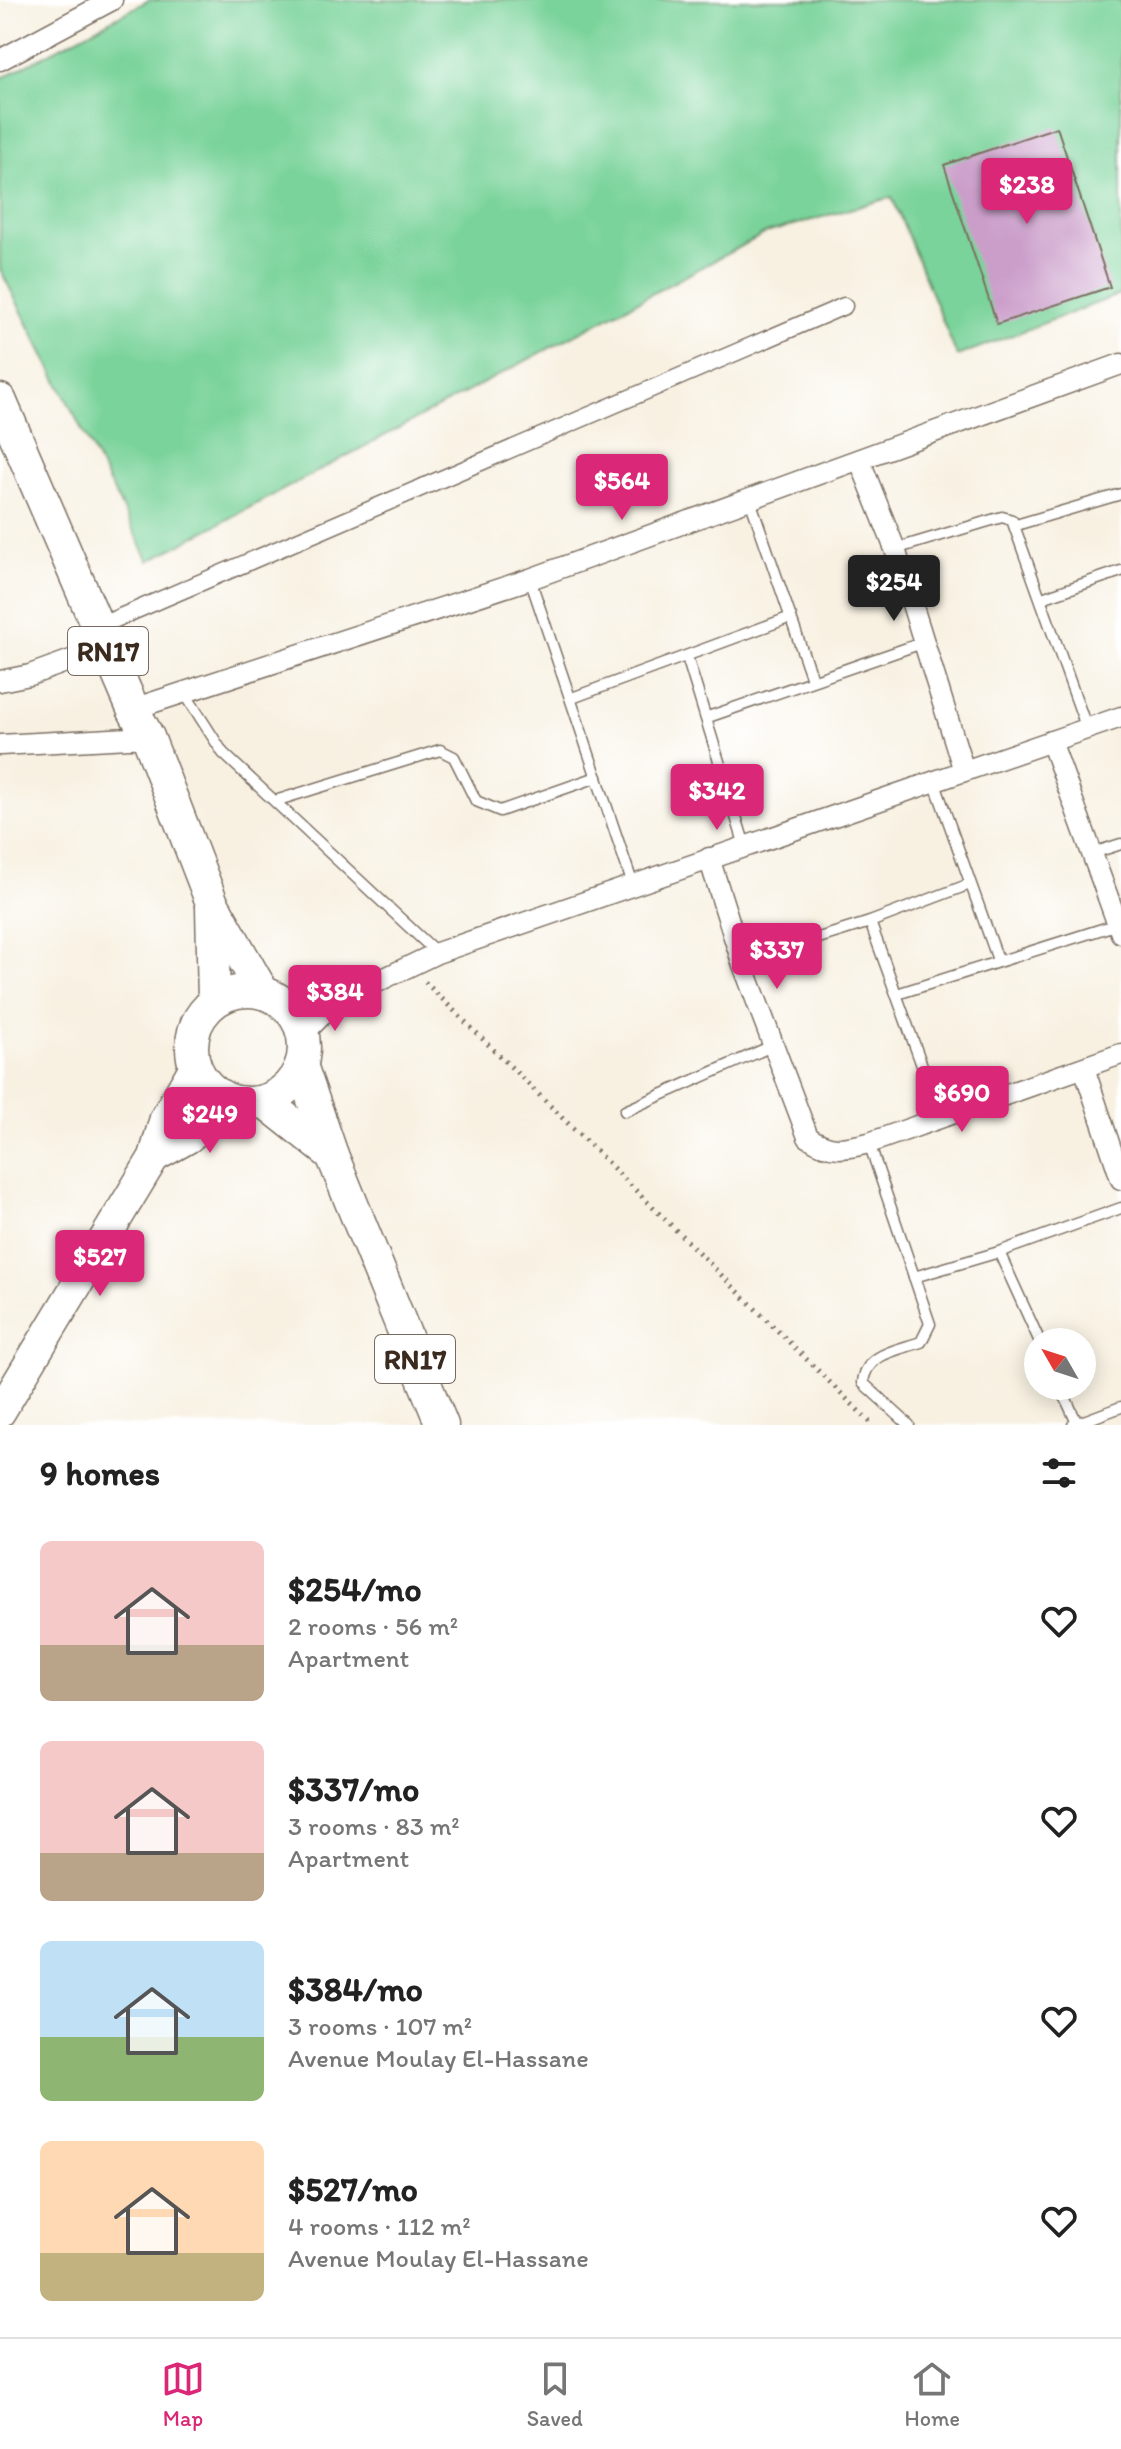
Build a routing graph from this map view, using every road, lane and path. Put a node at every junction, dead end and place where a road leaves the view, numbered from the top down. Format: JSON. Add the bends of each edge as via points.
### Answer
{"nodes":[{"id":1,"x":112,"y":0,"type":"edge"},
{"id":2,"x":0,"y":60,"type":"edge"},
{"id":3,"x":844,"y":306,"type":"dead end"},
{"id":4,"x":1120,"y":368,"type":"edge"},
{"id":5,"x":0,"y":400,"type":"edge"},
{"id":6,"x":860,"y":461,"type":"junction"},
{"id":7,"x":1121,"y":494,"type":"edge"},
{"id":8,"x":750,"y":500,"type":"junction"},
{"id":9,"x":1016,"y":525,"type":"junction"},
{"id":10,"x":895,"y":549,"type":"junction"},
{"id":11,"x":1121,"y":571,"type":"edge"},
{"id":12,"x":530,"y":579,"type":"junction"},
{"id":13,"x":1042,"y":598,"type":"junction"},
{"id":14,"x":791,"y":617,"type":"junction"},
{"id":15,"x":102,"y":637,"type":"junction"},
{"id":16,"x":922,"y":643,"type":"junction"},
{"id":17,"x":687,"y":657,"type":"junction"},
{"id":18,"x":812,"y":679,"type":"junction"},
{"id":19,"x":0,"y":681,"type":"edge"},
{"id":20,"x":184,"y":692,"type":"junction"},
{"id":21,"x":572,"y":698,"type":"junction"},
{"id":22,"x":133,"y":709,"type":"junction"},
{"id":23,"x":708,"y":717,"type":"junction"},
{"id":24,"x":1121,"y":717,"type":"edge"},
{"id":25,"x":1087,"y":729,"type":"junction"},
{"id":26,"x":148,"y":737,"type":"junction"},
{"id":27,"x":1051,"y":741,"type":"junction"},
{"id":28,"x":0,"y":745,"type":"edge"},
{"id":29,"x":964,"y":771,"type":"junction"},
{"id":30,"x":597,"y":777,"type":"junction"},
{"id":31,"x":934,"y":781,"type":"junction"},
{"id":32,"x":275,"y":801,"type":"junction"},
{"id":33,"x":1121,"y":844,"type":"edge"},
{"id":34,"x":745,"y":846,"type":"junction"},
{"id":35,"x":1093,"y":853,"type":"junction"},
{"id":36,"x":709,"y":858,"type":"junction"},
{"id":37,"x":970,"y":884,"type":"junction"},
{"id":38,"x":633,"y":885,"type":"junction"},
{"id":39,"x":212,"y":903,"type":"junction"},
{"id":40,"x":870,"y":922,"type":"junction"},
{"id":41,"x":1120,"y":928,"type":"edge"},
{"id":42,"x":437,"y":953,"type":"junction"},
{"id":43,"x":998,"y":960,"type":"junction"},
{"id":44,"x":742,"y":962,"type":"junction"},
{"id":45,"x":410,"y":966,"type":"junction"},
{"id":46,"x":263,"y":993,"type":"junction"},
{"id":47,"x":897,"y":994,"type":"junction"},
{"id":48,"x":214,"y":1002,"type":"junction"},
{"id":49,"x":299,"y":1037,"type":"junction"},
{"id":50,"x":774,"y":1045,"type":"junction"},
{"id":51,"x":1121,"y":1054,"type":"edge"},
{"id":52,"x":194,"y":1068,"type":"junction"},
{"id":53,"x":1084,"y":1068,"type":"junction"},
{"id":54,"x":230,"y":1102,"type":"junction"},
{"id":55,"x":265,"y":1102,"type":"junction"},
{"id":56,"x":625,"y":1111,"type":"dead end"},
{"id":57,"x":941,"y":1118,"type":"junction"},
{"id":58,"x":869,"y":1143,"type":"junction"},
{"id":59,"x":332,"y":1155,"type":"junction"},
{"id":60,"x":154,"y":1157,"type":"junction"},
{"id":61,"x":1121,"y":1179,"type":"edge"},
{"id":62,"x":1121,"y":1208,"type":"edge"},
{"id":63,"x":999,"y":1252,"type":"junction"},
{"id":64,"x":914,"y":1277,"type":"junction"},
{"id":65,"x":1034,"y":1328,"type":"edge"},
{"id":66,"x":1066,"y":1400,"type":"edge"},
{"id":67,"x":1121,"y":1407,"type":"edge"},
{"id":68,"x":0,"y":1412,"type":"edge"},
{"id":69,"x":1075,"y":1424,"type":"edge"},
{"id":70,"x":442,"y":1425,"type":"edge"},
{"id":71,"x":873,"y":1425,"type":"edge"},
{"id":72,"x":909,"y":1425,"type":"edge"}],
"edges":[{"from":1,"to":2,"type":"street"},
{"from":3,"to":15,"type":"street"},
{"from":4,"to":6,"type":"street"},
{"from":5,"to":15,"type":"main road","number":"RN17"},
{"from":6,"to":8,"type":"street"},
{"from":6,"to":10,"type":"street"},
{"from":7,"to":9,"type":"lane"},
{"from":8,"to":12,"type":"street"},
{"from":8,"to":14,"type":"lane"},
{"from":9,"to":10,"type":"lane","via":[[1002,517]]},
{"from":9,"to":13,"type":"lane"},
{"from":10,"to":16,"type":"street"},
{"from":11,"to":13,"type":"lane"},
{"from":12,"to":20,"type":"street"},
{"from":12,"to":21,"type":"lane"},
{"from":13,"to":25,"type":"lane"},
{"from":14,"to":17,"type":"lane"},
{"from":14,"to":18,"type":"lane"},
{"from":15,"to":19,"type":"street","via":[[30,675]]},
{"from":15,"to":22,"type":"main road","number":"RN17"},
{"from":16,"to":18,"type":"lane"},
{"from":16,"to":29,"type":"street"},
{"from":17,"to":21,"type":"lane"},
{"from":17,"to":23,"type":"lane"},
{"from":18,"to":23,"type":"lane"},
{"from":20,"to":22,"type":"street"},
{"from":20,"to":32,"type":"lane","via":[[223,753]]},
{"from":21,"to":30,"type":"lane"},
{"from":22,"to":26,"type":"main road","number":"RN17"},
{"from":23,"to":34,"type":"lane"},
{"from":24,"to":25,"type":"street"},
{"from":25,"to":27,"type":"street"},
{"from":26,"to":28,"type":"street"},
{"from":26,"to":39,"type":"main road","number":"RN17"},
{"from":27,"to":29,"type":"street"},
{"from":27,"to":35,"type":"street"},
{"from":29,"to":31,"type":"street"},
{"from":30,"to":32,"type":"lane","via":[[500,811],[476,801],[454,757],[440,750]]},
{"from":30,"to":38,"type":"lane"},
{"from":31,"to":34,"type":"street"},
{"from":31,"to":37,"type":"lane"},
{"from":32,"to":42,"type":"lane"},
{"from":33,"to":35,"type":"lane"},
{"from":34,"to":36,"type":"street"},
{"from":35,"to":41,"type":"street"},
{"from":36,"to":38,"type":"street"},
{"from":36,"to":44,"type":"street"},
{"from":37,"to":40,"type":"lane"},
{"from":37,"to":43,"type":"lane"},
{"from":38,"to":42,"type":"street"},
{"from":39,"to":46,"type":"main road","number":"RN17"},
{"from":39,"to":48,"type":"main road","number":"RN17"},
{"from":40,"to":44,"type":"lane"},
{"from":40,"to":47,"type":"lane"},
{"from":41,"to":43,"type":"lane"},
{"from":42,"to":45,"type":"street"},
{"from":43,"to":47,"type":"lane"},
{"from":44,"to":50,"type":"street"},
{"from":45,"to":49,"type":"street","via":[[335,1002]]},
{"from":45,"to":71,"type":"path"},
{"from":46,"to":48,"type":"main road","via":[[246,991]]},
{"from":46,"to":49,"type":"main road","number":"RN17"},
{"from":47,"to":57,"type":"lane"},
{"from":48,"to":52,"type":"main road","via":[[193,1031]]},
{"from":49,"to":55,"type":"main road","via":[[287,1087]]},
{"from":49,"to":59,"type":"main road","number":"RN17"},
{"from":50,"to":56,"type":"lane"},
{"from":50,"to":58,"type":"street","via":[[808,1137],[838,1150]]},
{"from":51,"to":53,"type":"street"},
{"from":52,"to":54,"type":"main road","via":[[203,1083]]},
{"from":52,"to":60,"type":"main road","via":[[165,1118]]},
{"from":53,"to":57,"type":"street"},
{"from":53,"to":61,"type":"street"},
{"from":54,"to":55,"type":"main road"},
{"from":54,"to":60,"type":"main road","via":[[188,1138]]},
{"from":55,"to":59,"type":"main road","number":"RN17"},
{"from":57,"to":58,"type":"street"},
{"from":58,"to":64,"type":"lane"},
{"from":59,"to":70,"type":"main road","number":"RN17"},
{"from":60,"to":68,"type":"main road"},
{"from":62,"to":63,"type":"lane"},
{"from":63,"to":64,"type":"lane"},
{"from":63,"to":65,"type":"lane"},
{"from":64,"to":72,"type":"lane","via":[[930,1324],[928,1335],[875,1358],[863,1383]]},
{"from":66,"to":69,"type":"lane"},
{"from":67,"to":69,"type":"lane"}]}
